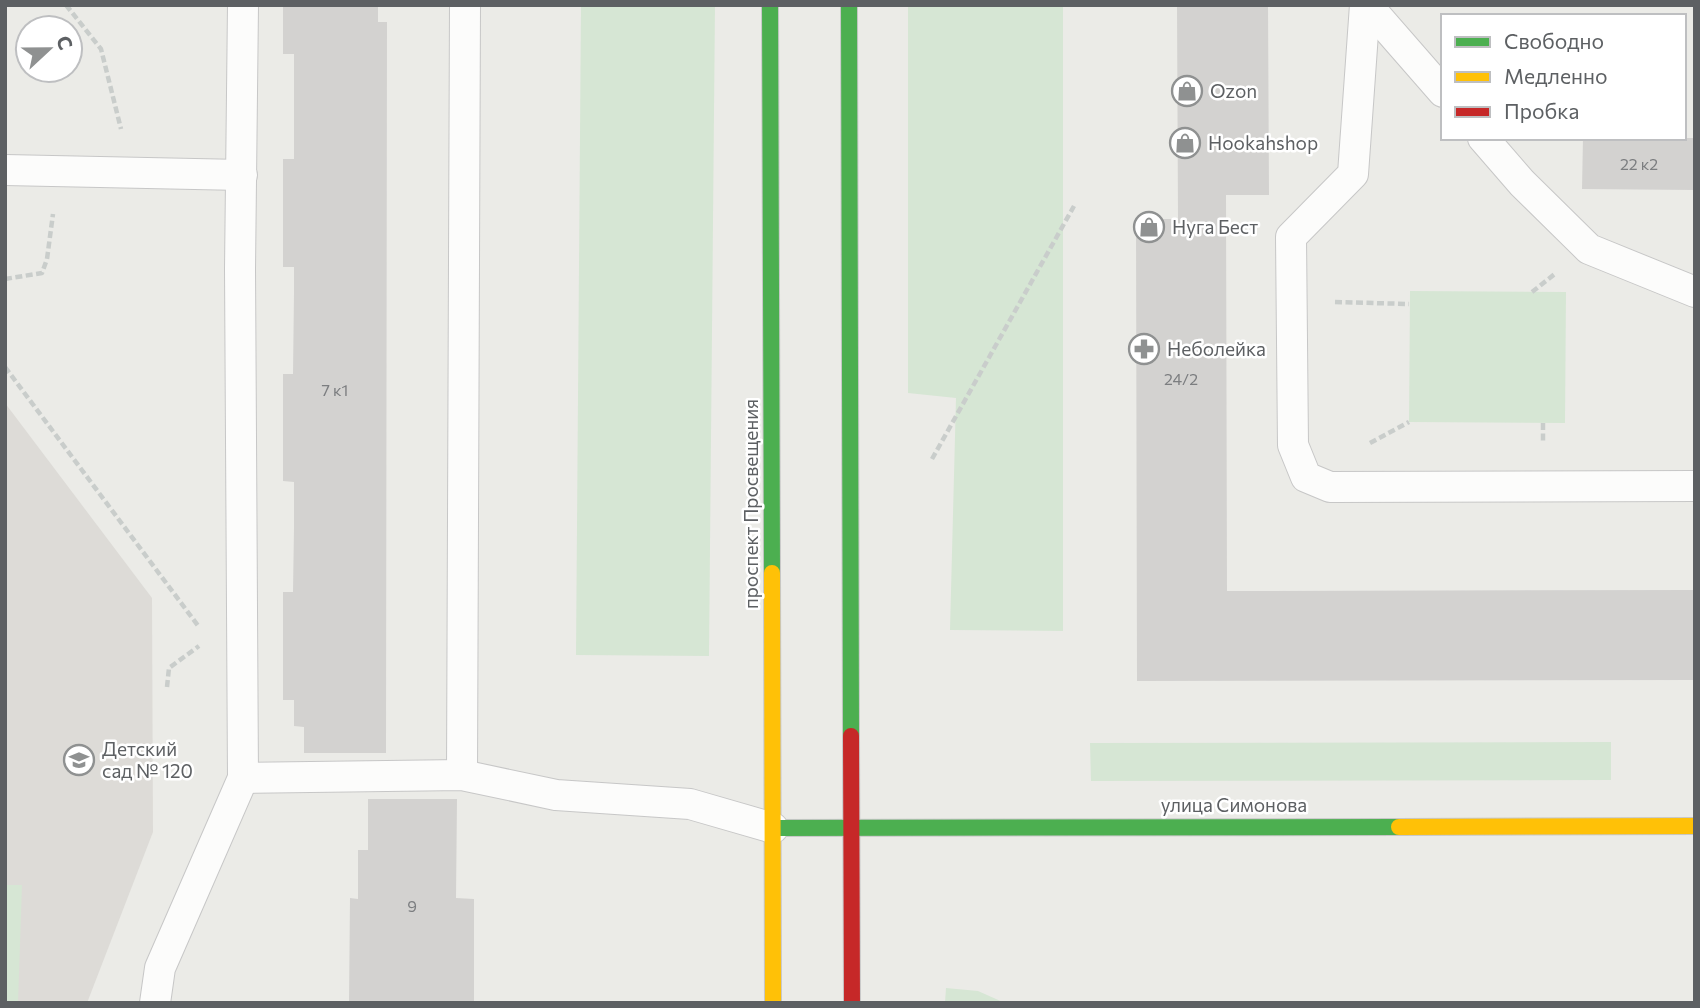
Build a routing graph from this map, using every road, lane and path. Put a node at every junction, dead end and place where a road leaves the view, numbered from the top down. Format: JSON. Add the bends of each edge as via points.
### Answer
{"nodes":[{"id":1,"x":66,"y":5,"type":"edge"},
{"id":2,"x":243,"y":5,"type":"edge"},
{"id":3,"x":465,"y":5,"type":"edge"},
{"id":4,"x":770,"y":5,"type":"edge"},
{"id":5,"x":849,"y":5,"type":"edge"},
{"id":6,"x":1366,"y":5,"type":"edge"},
{"id":7,"x":1441,"y":90,"type":"edge"},
{"id":8,"x":1485,"y":140,"type":"edge"},
{"id":9,"x":5,"y":170,"type":"edge"},
{"id":10,"x":59,"y":173,"type":"junction"},
{"id":11,"x":132,"y":173,"type":"junction"},
{"id":12,"x":242,"y":176,"type":"junction"},
{"id":13,"x":1074,"y":206,"type":"dead end"},
{"id":14,"x":5,"y":279,"type":"edge"},
{"id":15,"x":1695,"y":292,"type":"edge"},
{"id":16,"x":1292,"y":301,"type":"junction"},
{"id":17,"x":1409,"y":304,"type":"dead end"},
{"id":18,"x":5,"y":367,"type":"edge"},
{"id":19,"x":932,"y":459,"type":"dead end"},
{"id":20,"x":1695,"y":486,"type":"edge"},
{"id":21,"x":200,"y":628,"type":"dead end"},
{"id":22,"x":243,"y":686,"type":"junction"},
{"id":23,"x":167,"y":687,"type":"dead end"},
{"id":24,"x":462,"y":775,"type":"junction"},
{"id":25,"x":243,"y":778,"type":"junction"},
{"id":26,"x":1695,"y":826,"type":"edge"},
{"id":27,"x":852,"y":827,"type":"junction"},
{"id":28,"x":773,"y":828,"type":"junction"},
{"id":29,"x":155,"y":1003,"type":"edge"},
{"id":30,"x":773,"y":1003,"type":"edge"},
{"id":31,"x":852,"y":1003,"type":"edge"}],
"edges":[{"from":1,"to":11,"type":"path","via":[[101,49]]},
{"from":2,"to":12,"type":"lane"},
{"from":3,"to":24,"type":"lane"},
{"from":4,"to":28,"type":"main road","name":"проспект Просвещения"},
{"from":5,"to":27,"type":"main road"},
{"from":6,"to":7,"type":"lane"},
{"from":6,"to":16,"type":"lane","via":[[1353,174],[1291,237]]},
{"from":8,"to":15,"type":"lane","via":[[1589,249]]},
{"from":9,"to":10,"type":"lane"},
{"from":10,"to":11,"type":"lane"},
{"from":10,"to":14,"type":"path","via":[[41,273]]},
{"from":11,"to":12,"type":"lane"},
{"from":12,"to":22,"type":"lane"},
{"from":13,"to":19,"type":"path"},
{"from":16,"to":17,"type":"path"},
{"from":16,"to":20,"type":"lane","via":[[1293,445],[1306,477],[1331,488]]},
{"from":18,"to":21,"type":"path"},
{"from":22,"to":23,"type":"path","via":[[208,639],[169,668]]},
{"from":22,"to":25,"type":"lane"},
{"from":24,"to":25,"type":"lane"},
{"from":24,"to":28,"type":"lane","via":[[555,795],[690,804]]},
{"from":25,"to":29,"type":"lane","via":[[160,968]]},
{"from":26,"to":27,"type":"main road","name":"улица Симонова"},
{"from":27,"to":28,"type":"main road","name":"улица Симонова"},
{"from":27,"to":31,"type":"main road"},
{"from":28,"to":30,"type":"main road","name":"проспект Просвещения"}]}
